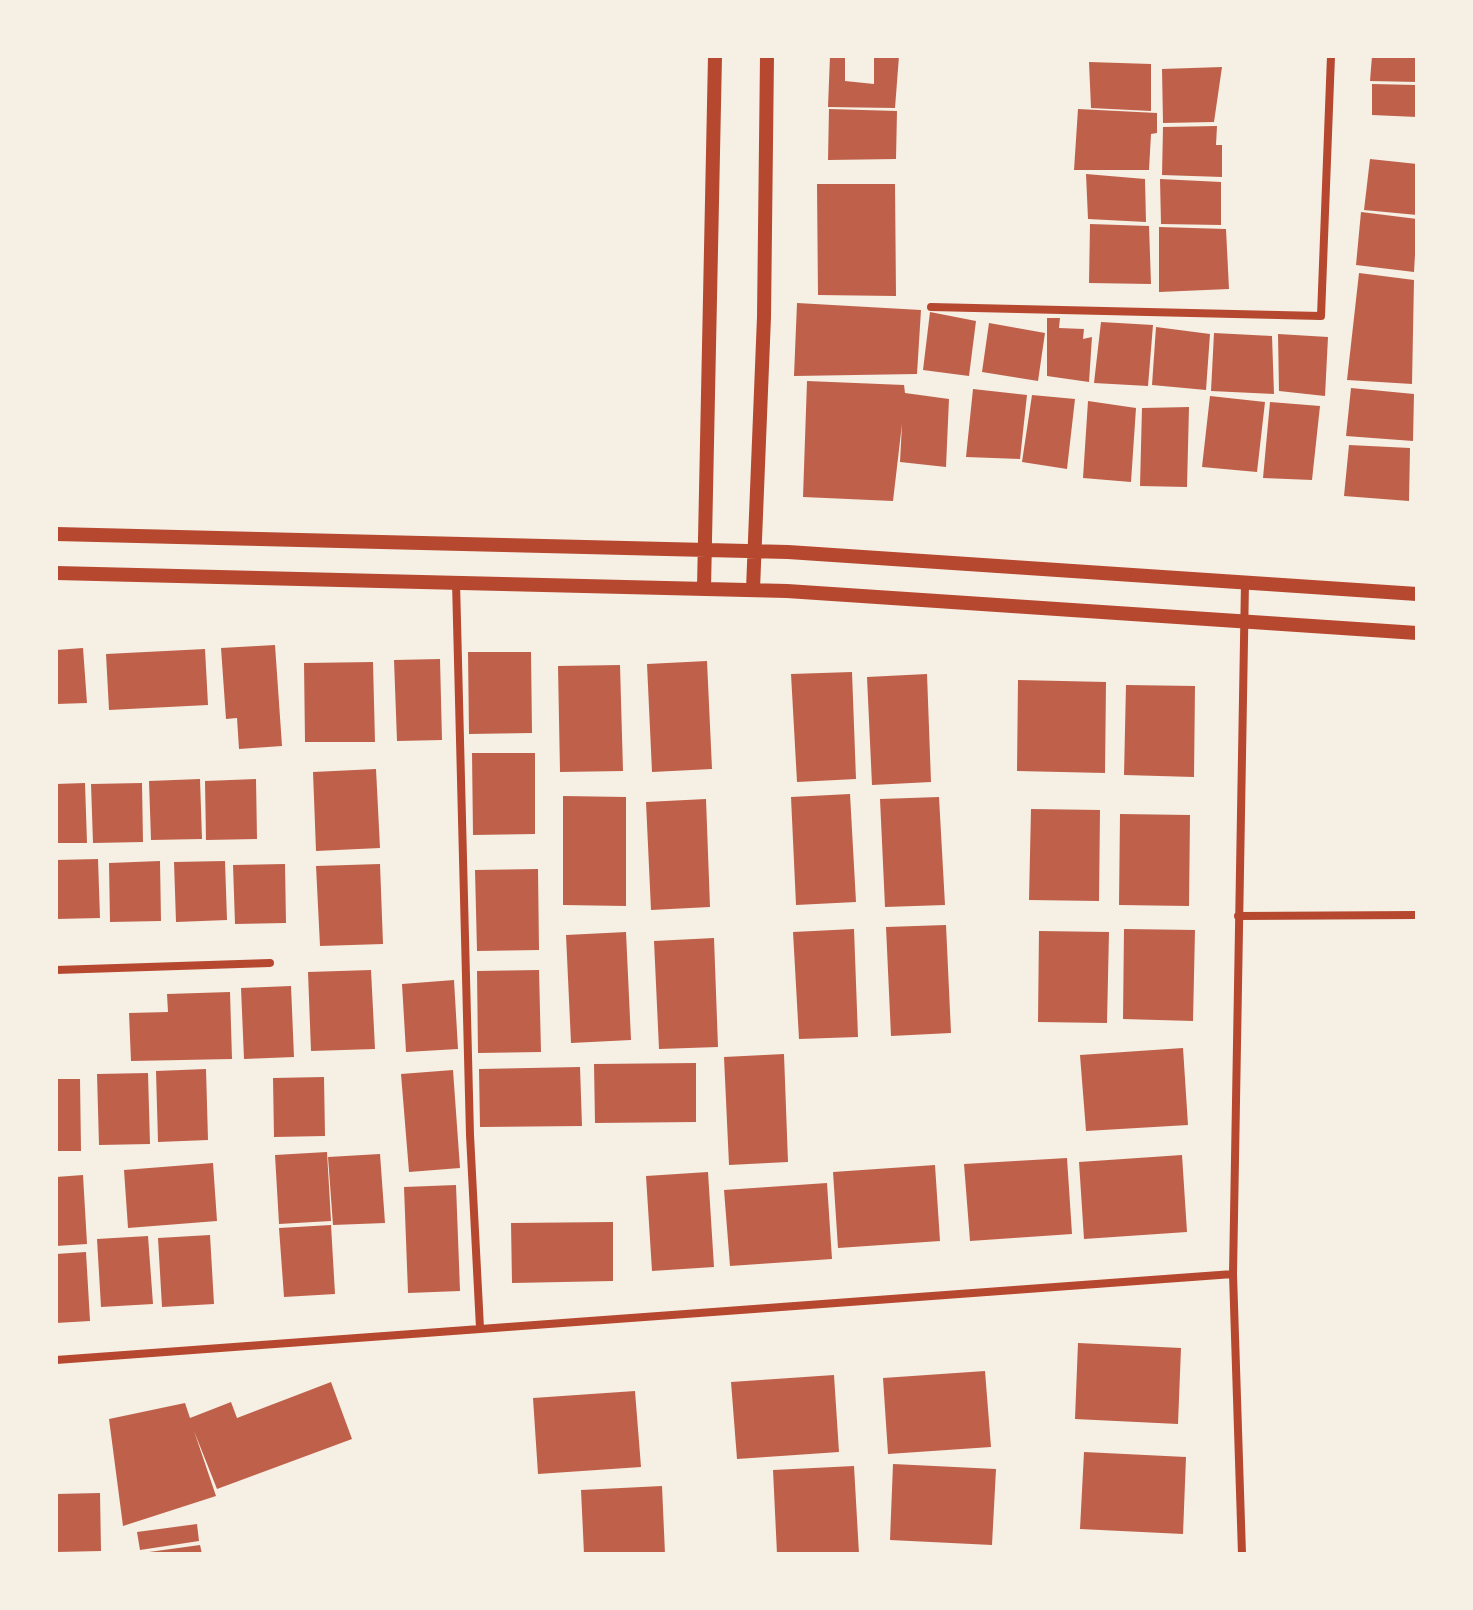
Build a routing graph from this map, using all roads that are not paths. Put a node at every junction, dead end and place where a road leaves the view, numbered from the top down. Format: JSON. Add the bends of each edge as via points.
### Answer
{"nodes":[{"id":1,"x":715,"y":56,"type":"edge"},
{"id":2,"x":767,"y":56,"type":"edge"},
{"id":3,"x":1331,"y":56,"type":"edge"},
{"id":4,"x":931,"y":307,"type":"dead end"},
{"id":5,"x":56,"y":534,"type":"edge"},
{"id":6,"x":706,"y":550,"type":"junction"},
{"id":7,"x":755,"y":551,"type":"junction"},
{"id":8,"x":56,"y":573,"type":"edge"},
{"id":9,"x":456,"y":582,"type":"junction"},
{"id":10,"x":1245,"y":583,"type":"junction"},
{"id":11,"x":704,"y":588,"type":"junction"},
{"id":12,"x":753,"y":589,"type":"junction"},
{"id":13,"x":1417,"y":594,"type":"edge"},
{"id":14,"x":1243,"y":620,"type":"junction"},
{"id":15,"x":1417,"y":633,"type":"edge"},
{"id":16,"x":1417,"y":915,"type":"edge"},
{"id":17,"x":1238,"y":916,"type":"junction"},
{"id":18,"x":270,"y":963,"type":"dead end"},
{"id":19,"x":56,"y":970,"type":"edge"},
{"id":20,"x":1233,"y":1274,"type":"junction"},
{"id":21,"x":480,"y":1328,"type":"junction"},
{"id":22,"x":56,"y":1360,"type":"edge"},
{"id":23,"x":1242,"y":1554,"type":"edge"}],
"edges":[{"from":1,"to":6,"type":"street"},
{"from":2,"to":7,"type":"street"},
{"from":3,"to":4,"type":"street","via":[[1321,316]]},
{"from":5,"to":6,"type":"street"},
{"from":6,"to":7,"type":"street"},
{"from":6,"to":11,"type":"street"},
{"from":7,"to":10,"type":"street"},
{"from":7,"to":12,"type":"street"},
{"from":8,"to":9,"type":"street"},
{"from":9,"to":11,"type":"street"},
{"from":9,"to":21,"type":"street"},
{"from":10,"to":13,"type":"street"},
{"from":10,"to":14,"type":"street"},
{"from":11,"to":12,"type":"street"},
{"from":12,"to":14,"type":"street"},
{"from":14,"to":15,"type":"street"},
{"from":14,"to":17,"type":"street"},
{"from":16,"to":17,"type":"street"},
{"from":17,"to":20,"type":"street"},
{"from":18,"to":19,"type":"street"},
{"from":20,"to":21,"type":"street"},
{"from":20,"to":23,"type":"street"},
{"from":21,"to":22,"type":"street"}]}
